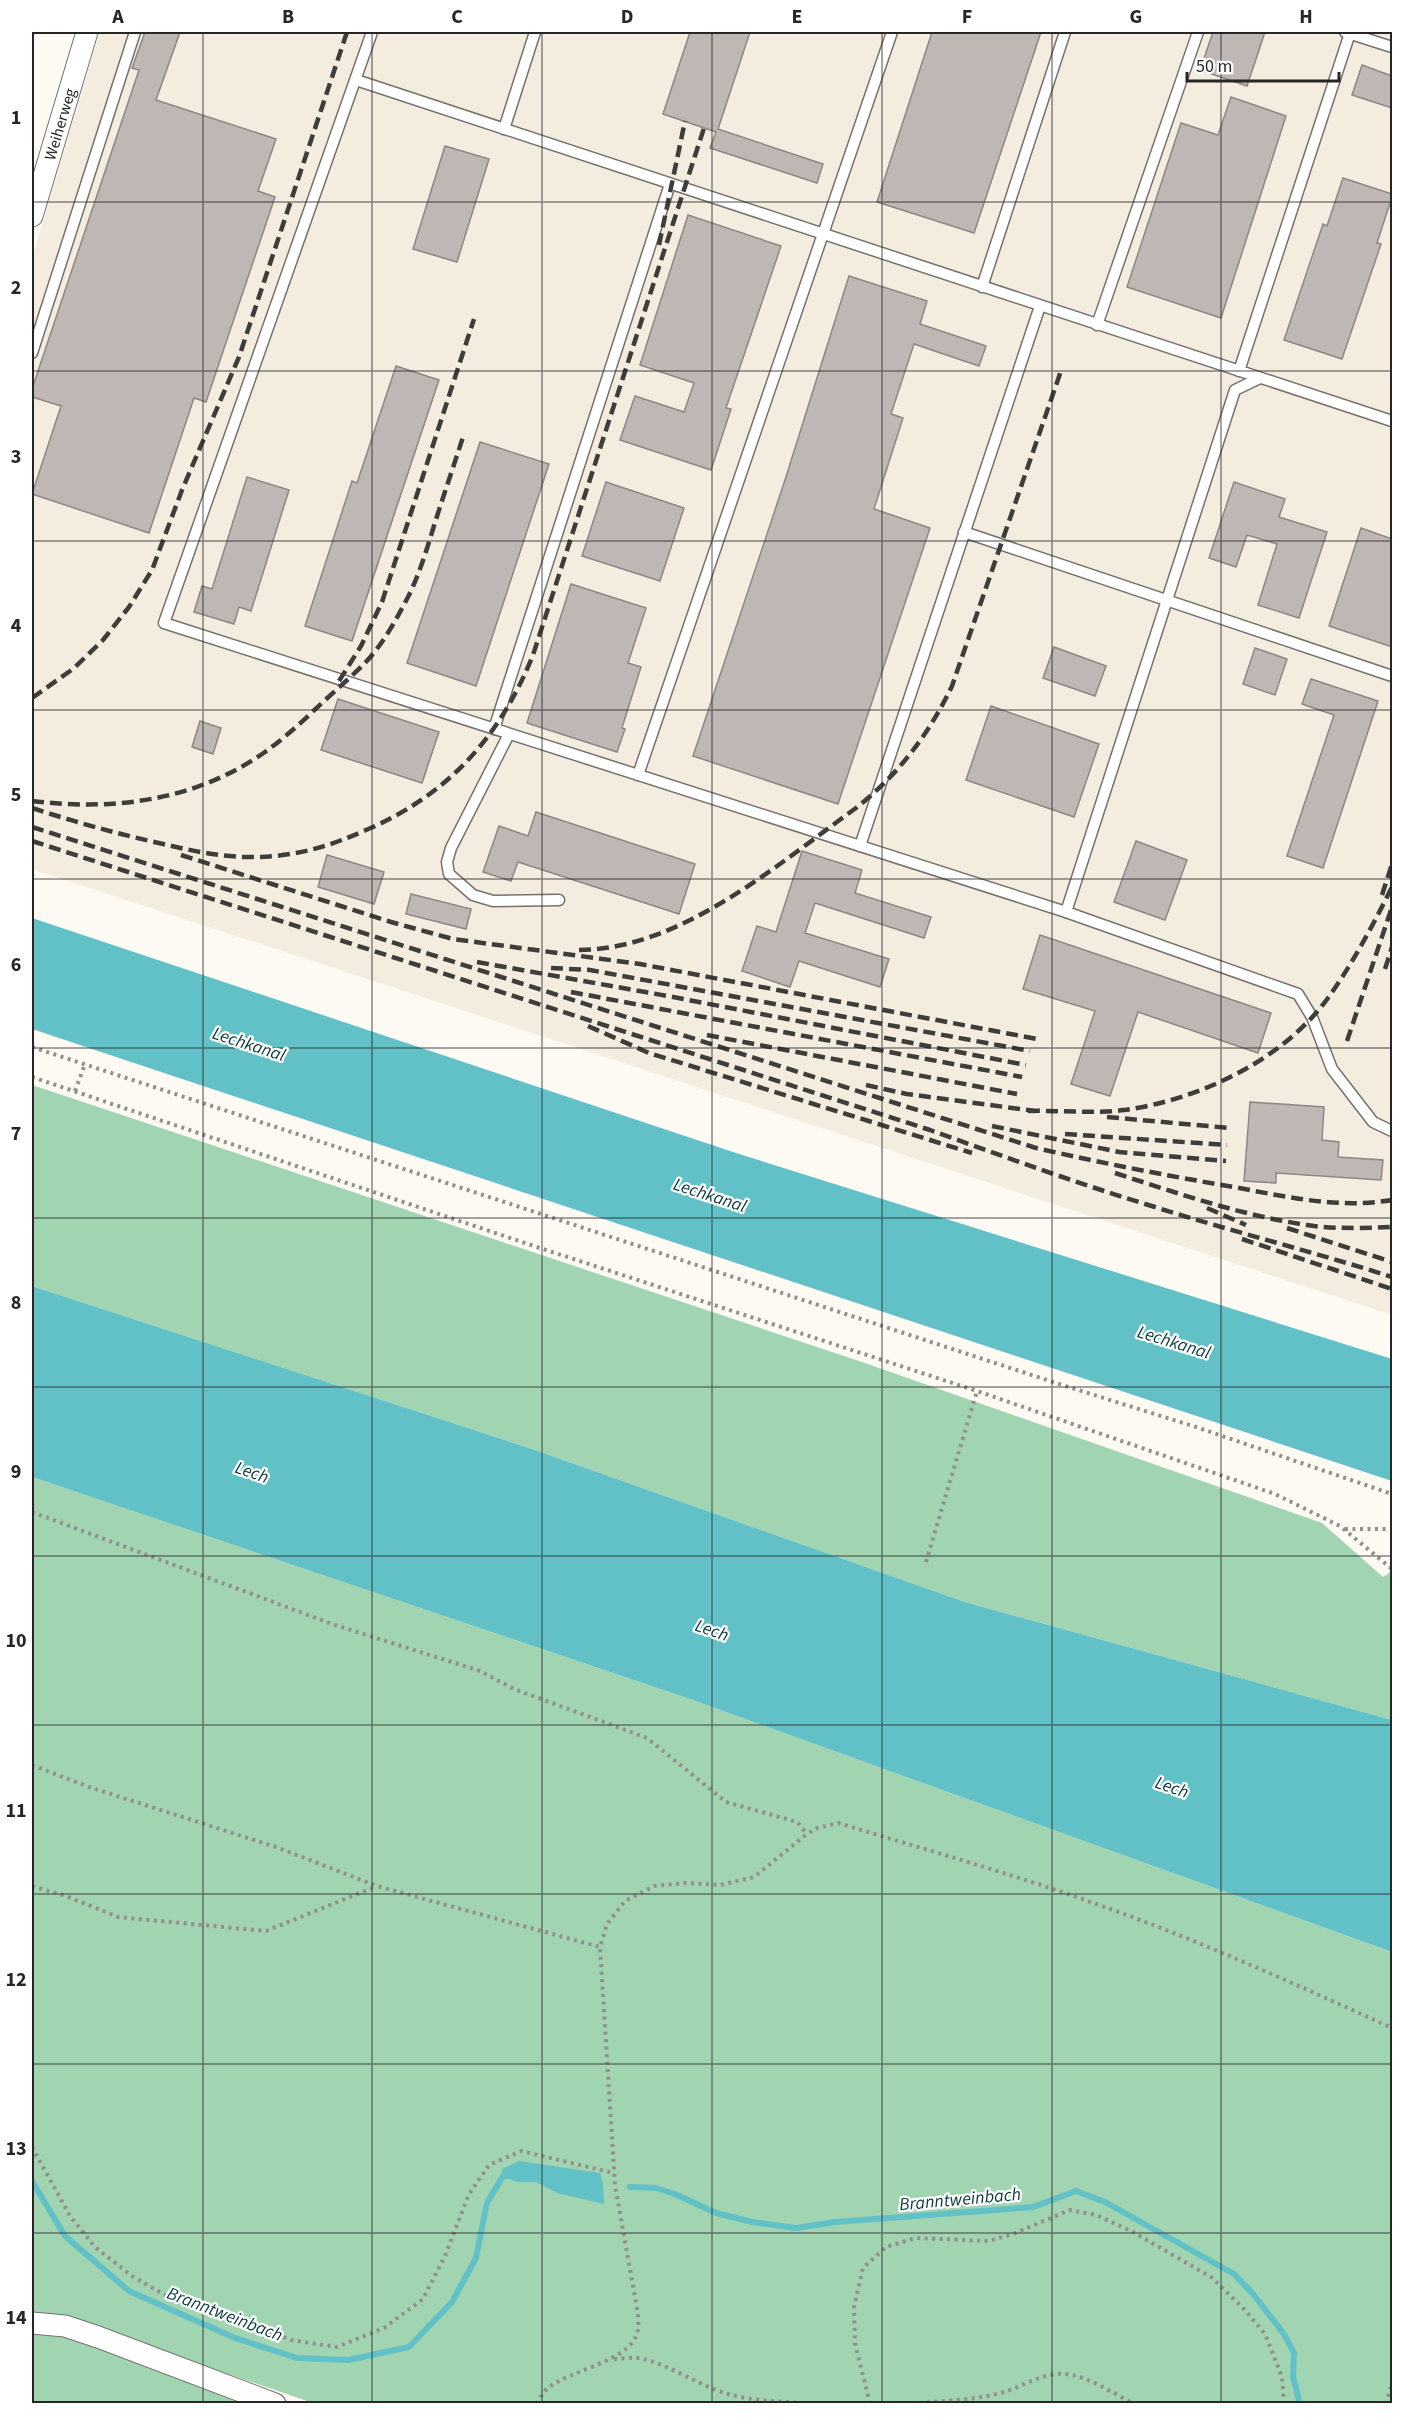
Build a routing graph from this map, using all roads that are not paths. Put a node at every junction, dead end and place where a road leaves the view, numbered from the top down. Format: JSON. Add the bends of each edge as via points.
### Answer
{"nodes":[{"id":1,"x":87,"y":32,"type":"edge"},
{"id":2,"x":135,"y":32,"type":"edge"},
{"id":3,"x":372,"y":32,"type":"edge"},
{"id":4,"x":535,"y":32,"type":"edge"},
{"id":5,"x":892,"y":32,"type":"edge"},
{"id":6,"x":1065,"y":32,"type":"edge"},
{"id":7,"x":1198,"y":32,"type":"edge"},
{"id":8,"x":1348,"y":32,"type":"edge"},
{"id":9,"x":1392,"y":47,"type":"edge"},
{"id":10,"x":356,"y":81,"type":"junction"},
{"id":11,"x":504,"y":129,"type":"junction"},
{"id":12,"x":669,"y":184,"type":"junction"},
{"id":13,"x":32,"y":216,"type":"edge"},
{"id":14,"x":822,"y":234,"type":"junction"},
{"id":15,"x":982,"y":286,"type":"junction"},
{"id":16,"x":1040,"y":306,"type":"junction"},
{"id":17,"x":1097,"y":324,"type":"junction"},
{"id":18,"x":32,"y":353,"type":"edge"},
{"id":19,"x":1239,"y":371,"type":"junction"},
{"id":20,"x":1260,"y":378,"type":"junction"},
{"id":21,"x":1392,"y":421,"type":"edge"},
{"id":22,"x":964,"y":532,"type":"junction"},
{"id":23,"x":1167,"y":599,"type":"junction"},
{"id":24,"x":1392,"y":676,"type":"edge"},
{"id":25,"x":495,"y":729,"type":"junction"},
{"id":26,"x":509,"y":734,"type":"junction"},
{"id":27,"x":638,"y":775,"type":"junction"},
{"id":28,"x":860,"y":846,"type":"junction"},
{"id":29,"x":559,"y":900,"type":"dead end"},
{"id":30,"x":1066,"y":912,"type":"junction"},
{"id":31,"x":1392,"y":1131,"type":"edge"},
{"id":32,"x":32,"y":2323,"type":"edge"},
{"id":33,"x":275,"y":2403,"type":"edge"}],
"edges":[{"from":1,"to":13,"type":"street","name":"Weiherweg"},
{"from":2,"to":18,"type":"lane"},
{"from":3,"to":10,"type":"lane"},
{"from":4,"to":11,"type":"lane"},
{"from":5,"to":14,"type":"lane"},
{"from":6,"to":15,"type":"lane"},
{"from":7,"to":17,"type":"lane"},
{"from":8,"to":9,"type":"lane"},
{"from":8,"to":19,"type":"lane"},
{"from":10,"to":11,"type":"lane"},
{"from":10,"to":25,"type":"lane","via":[[164,623]]},
{"from":11,"to":12,"type":"lane"},
{"from":12,"to":14,"type":"lane"},
{"from":12,"to":25,"type":"lane"},
{"from":14,"to":15,"type":"lane"},
{"from":14,"to":27,"type":"lane"},
{"from":15,"to":16,"type":"lane"},
{"from":16,"to":17,"type":"lane"},
{"from":16,"to":22,"type":"lane"},
{"from":17,"to":19,"type":"lane"},
{"from":19,"to":20,"type":"lane"},
{"from":20,"to":21,"type":"lane"},
{"from":20,"to":23,"type":"lane","via":[[1235,390]]},
{"from":22,"to":23,"type":"lane"},
{"from":22,"to":28,"type":"lane"},
{"from":23,"to":24,"type":"lane"},
{"from":23,"to":30,"type":"lane"},
{"from":25,"to":26,"type":"lane"},
{"from":26,"to":27,"type":"lane"},
{"from":26,"to":29,"type":"lane","via":[[451,848],[449,874],[473,895],[493,901]]},
{"from":27,"to":28,"type":"lane"},
{"from":28,"to":30,"type":"lane"},
{"from":30,"to":31,"type":"lane","via":[[1298,994],[1312,1017],[1332,1069],[1373,1122]]},
{"from":32,"to":33,"type":"street","via":[[87,2333]]}]}
